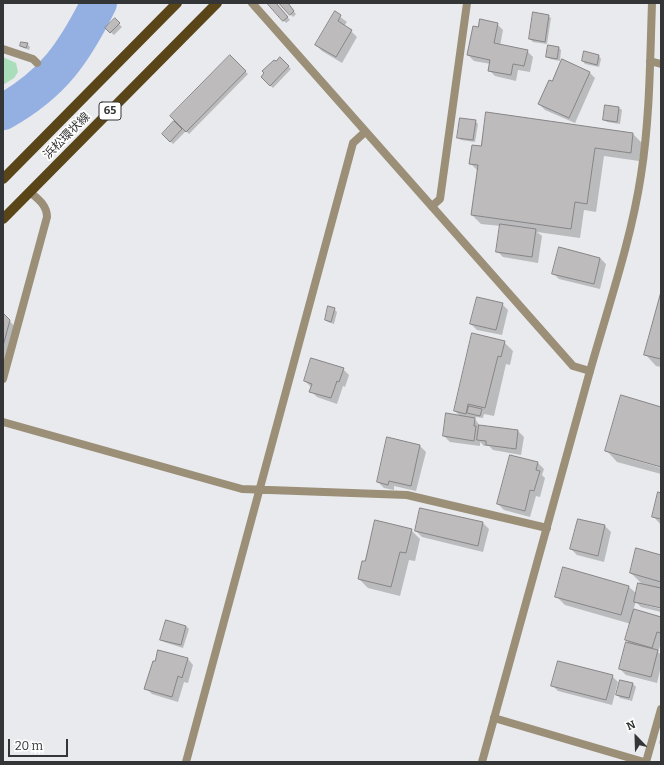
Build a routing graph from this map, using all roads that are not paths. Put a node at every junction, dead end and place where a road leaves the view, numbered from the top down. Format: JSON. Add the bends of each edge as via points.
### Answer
{"nodes":[{"id":1,"x":177,"y":3,"type":"edge"},
{"id":2,"x":217,"y":3,"type":"edge"},
{"id":3,"x":252,"y":3,"type":"edge"},
{"id":4,"x":467,"y":3,"type":"edge"},
{"id":5,"x":652,"y":3,"type":"edge"},
{"id":6,"x":3,"y":50,"type":"edge"},
{"id":7,"x":650,"y":61,"type":"junction"},
{"id":8,"x":37,"y":63,"type":"dead end"},
{"id":9,"x":661,"y":64,"type":"edge"},
{"id":10,"x":366,"y":132,"type":"junction"},
{"id":11,"x":3,"y":179,"type":"edge"},
{"id":12,"x":30,"y":192,"type":"junction"},
{"id":13,"x":432,"y":206,"type":"junction"},
{"id":14,"x":3,"y":219,"type":"edge"},
{"id":15,"x":590,"y":371,"type":"junction"},
{"id":16,"x":3,"y":379,"type":"edge"},
{"id":17,"x":3,"y":422,"type":"edge"},
{"id":18,"x":258,"y":490,"type":"junction"},
{"id":19,"x":547,"y":528,"type":"junction"},
{"id":20,"x":661,"y":709,"type":"edge"},
{"id":21,"x":494,"y":718,"type":"junction"},
{"id":22,"x":186,"y":762,"type":"edge"},
{"id":23,"x":482,"y":762,"type":"edge"},
{"id":24,"x":645,"y":762,"type":"edge"}],
"edges":[{"from":1,"to":11,"type":"main road","name":"浜松環状線","number":"65"},
{"from":2,"to":12,"type":"main road","name":"浜松環状線","number":"65"},
{"from":3,"to":10,"type":"street"},
{"from":4,"to":13,"type":"street","via":[[440,199]]},
{"from":5,"to":7,"type":"street"},
{"from":6,"to":8,"type":"street","via":[[33,59]]},
{"from":7,"to":9,"type":"street"},
{"from":7,"to":15,"type":"street","via":[[645,146],[636,203]]},
{"from":10,"to":13,"type":"street"},
{"from":10,"to":18,"type":"street","via":[[353,143]]},
{"from":12,"to":14,"type":"main road","name":"浜松環状線","number":"65"},
{"from":12,"to":16,"type":"street","via":[[47,210],[47,217]]},
{"from":13,"to":15,"type":"street","via":[[573,366]]},
{"from":15,"to":19,"type":"street"},
{"from":17,"to":18,"type":"street","via":[[242,489]]},
{"from":18,"to":19,"type":"street","via":[[406,495]]},
{"from":18,"to":22,"type":"street"},
{"from":19,"to":21,"type":"street"},
{"from":20,"to":24,"type":"street"},
{"from":21,"to":23,"type":"street"},
{"from":21,"to":24,"type":"street"}]}
